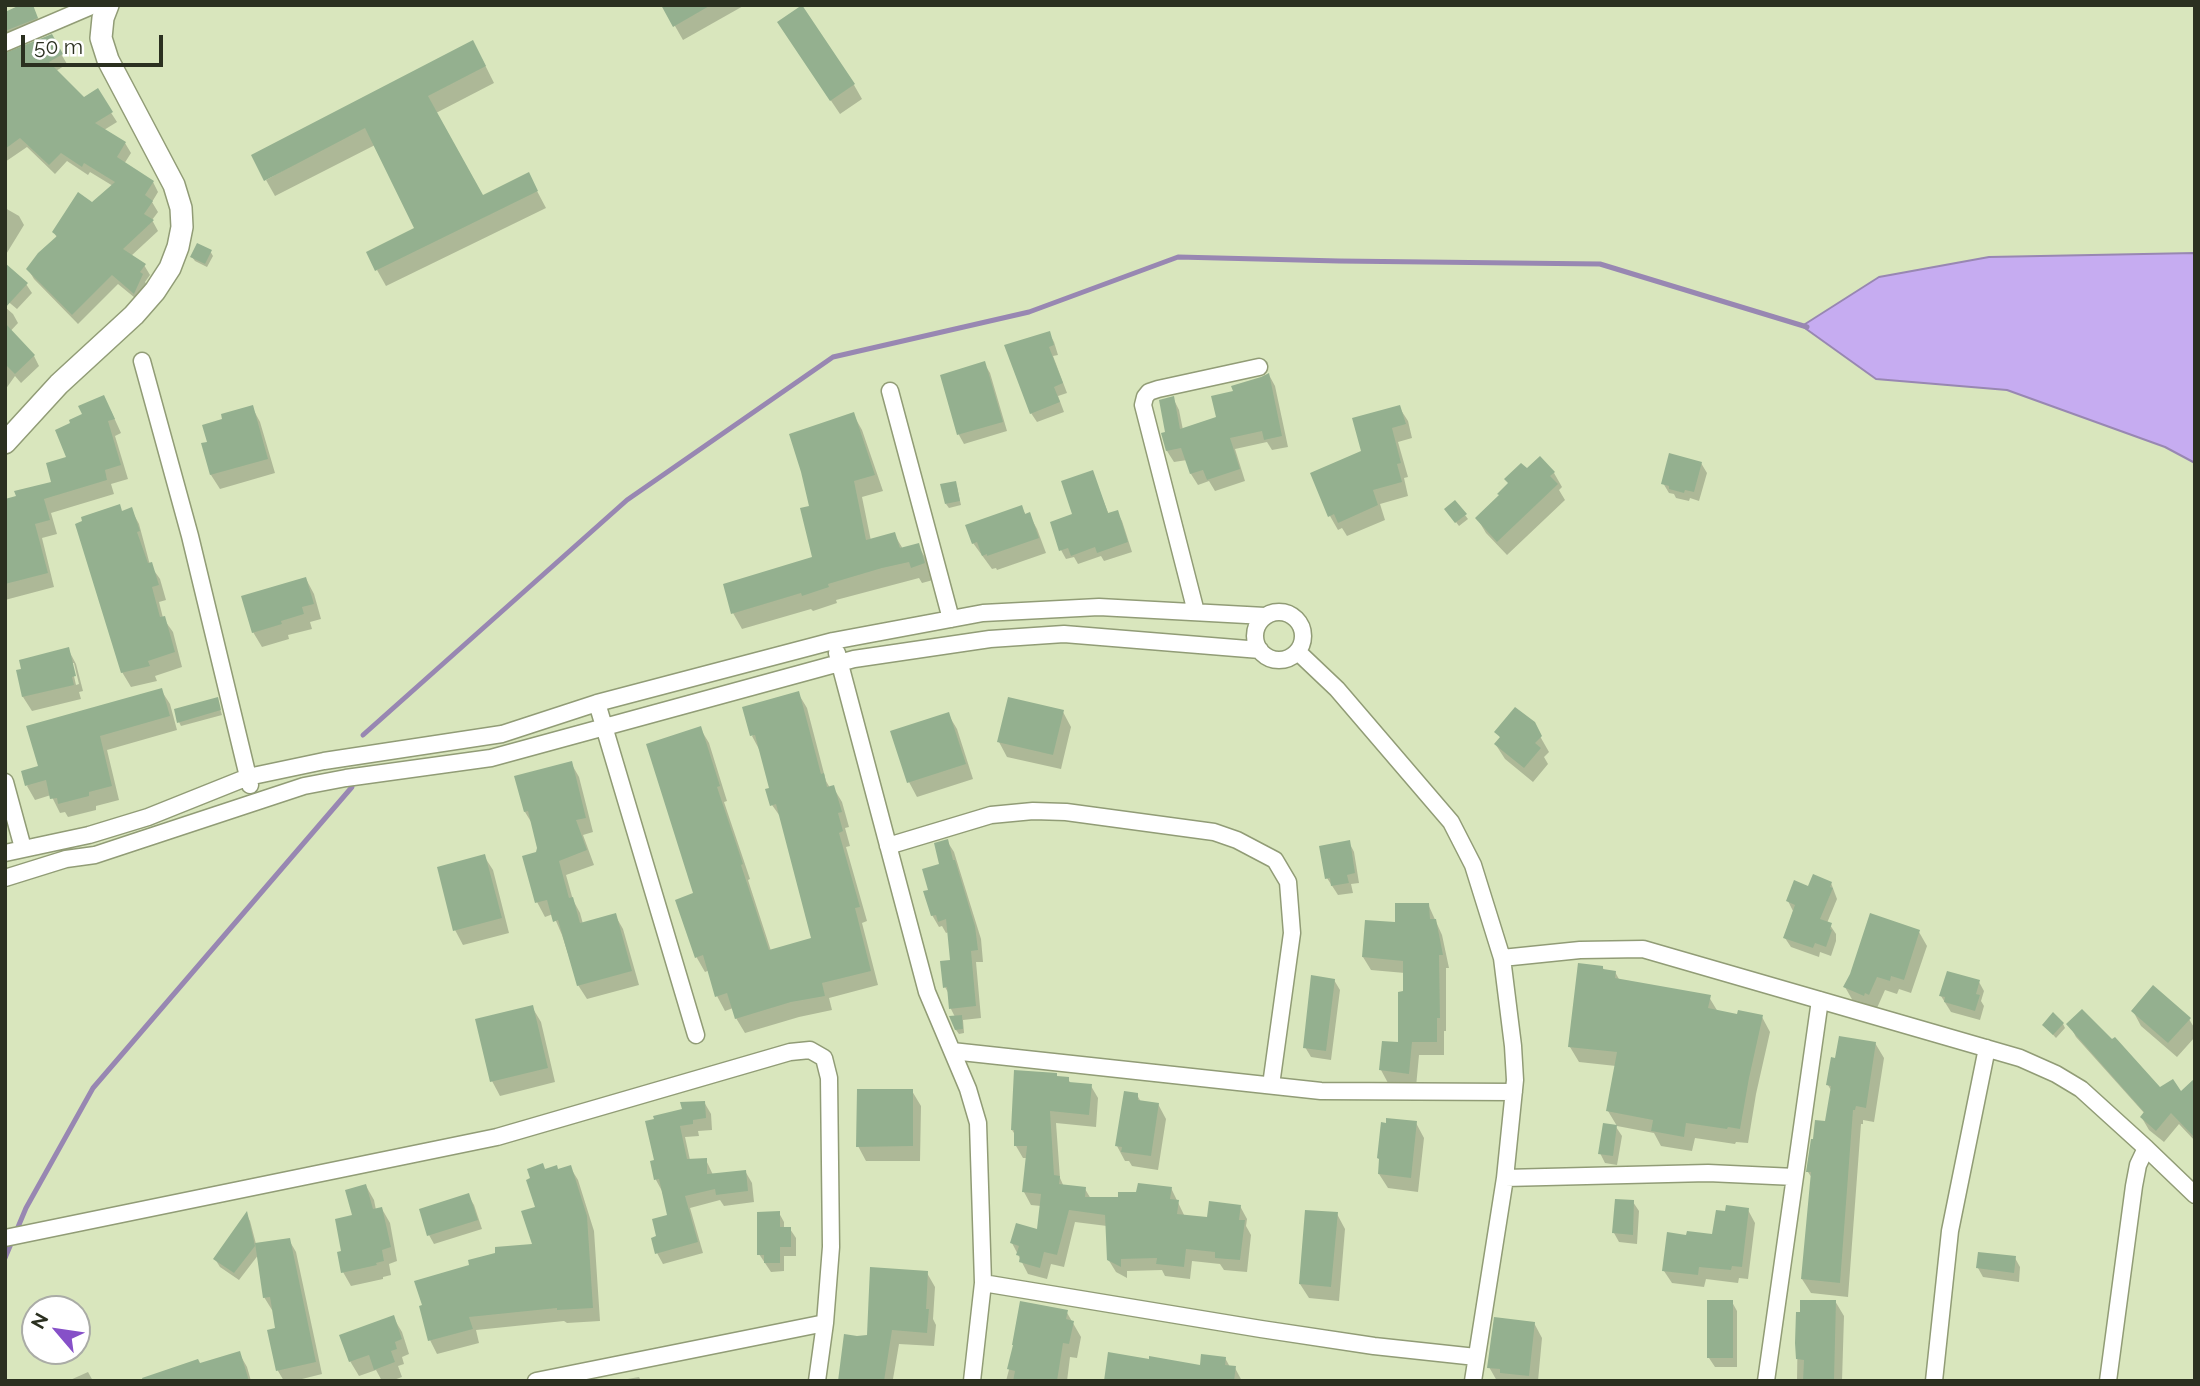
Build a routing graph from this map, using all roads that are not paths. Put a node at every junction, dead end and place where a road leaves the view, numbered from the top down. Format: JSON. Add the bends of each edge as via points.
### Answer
{"nodes":[{"id":1,"x":94,"y":5,"type":"edge"},
{"id":2,"x":108,"y":5,"type":"edge"},
{"id":3,"x":5,"y":43,"type":"edge"},
{"id":4,"x":142,"y":361,"type":"dead end"},
{"id":5,"x":1259,"y":367,"type":"dead end"},
{"id":6,"x":890,"y":391,"type":"dead end"},
{"id":7,"x":5,"y":443,"type":"edge"},
{"id":8,"x":1196,"y":612,"type":"junction"},
{"id":9,"x":1265,"y":616,"type":"junction"},
{"id":10,"x":951,"y":619,"type":"junction"},
{"id":11,"x":833,"y":640,"type":"junction"},
{"id":12,"x":1259,"y":650,"type":"junction"},
{"id":13,"x":1297,"y":652,"type":"junction"},
{"id":14,"x":839,"y":664,"type":"junction"},
{"id":15,"x":597,"y":703,"type":"junction"},
{"id":16,"x":605,"y":728,"type":"junction"},
{"id":17,"x":248,"y":777,"type":"junction"},
{"id":18,"x":5,"y":782,"type":"edge"},
{"id":19,"x":254,"y":802,"type":"junction"},
{"id":20,"x":888,"y":846,"type":"junction"},
{"id":21,"x":23,"y":848,"type":"junction"},
{"id":22,"x":5,"y":853,"type":"edge"},
{"id":23,"x":5,"y":878,"type":"edge"},
{"id":24,"x":1502,"y":958,"type":"junction"},
{"id":25,"x":1820,"y":1000,"type":"junction"},
{"id":26,"x":696,"y":1035,"type":"dead end"},
{"id":27,"x":1987,"y":1048,"type":"junction"},
{"id":28,"x":952,"y":1051,"type":"junction"},
{"id":29,"x":1271,"y":1085,"type":"junction"},
{"id":30,"x":1514,"y":1092,"type":"junction"},
{"id":31,"x":2146,"y":1147,"type":"junction"},
{"id":32,"x":1795,"y":1177,"type":"junction"},
{"id":33,"x":1505,"y":1178,"type":"junction"},
{"id":34,"x":2195,"y":1195,"type":"edge"},
{"id":35,"x":5,"y":1238,"type":"edge"},
{"id":36,"x":983,"y":1283,"type":"junction"},
{"id":37,"x":825,"y":1323,"type":"junction"},
{"id":38,"x":1476,"y":1357,"type":"junction"},
{"id":39,"x":536,"y":1381,"type":"edge"},
{"id":40,"x":817,"y":1381,"type":"edge"},
{"id":41,"x":972,"y":1381,"type":"edge"},
{"id":42,"x":1472,"y":1381,"type":"edge"},
{"id":43,"x":1766,"y":1381,"type":"edge"},
{"id":44,"x":1934,"y":1381,"type":"edge"},
{"id":45,"x":2108,"y":1381,"type":"edge"}],
"edges":[{"from":1,"to":3,"type":"street"},
{"from":2,"to":7,"type":"street","via":[[101,38],[108,60],[174,185],[181,208],[178,247],[170,268],[134,316],[59,384]]},
{"from":4,"to":17,"type":"street"},
{"from":5,"to":8,"type":"street","via":[[1158,389],[1145,397],[1143,405]]},
{"from":6,"to":10,"type":"street"},
{"from":8,"to":9,"type":"street"},
{"from":8,"to":10,"type":"street","via":[[1099,607]]},
{"from":9,"to":12,"type":"street","via":[[1256,626]]},
{"from":9,"to":13,"type":"street","via":[[1278,611],[1292,614],[1301,624],[1303,643]]},
{"from":10,"to":11,"type":"street"},
{"from":11,"to":14,"type":"street"},
{"from":11,"to":15,"type":"street"},
{"from":12,"to":13,"type":"street","via":[[1273,660]]},
{"from":12,"to":14,"type":"street","via":[[1064,634],[990,639]]},
{"from":13,"to":24,"type":"street","via":[[1337,689],[1451,822],[1473,865]]},
{"from":14,"to":16,"type":"street"},
{"from":14,"to":20,"type":"street"},
{"from":15,"to":16,"type":"street"},
{"from":15,"to":17,"type":"street","via":[[502,734]]},
{"from":16,"to":19,"type":"street","via":[[491,758],[336,780]]},
{"from":16,"to":26,"type":"street"},
{"from":17,"to":19,"type":"street"},
{"from":17,"to":21,"type":"street","via":[[124,824]]},
{"from":18,"to":21,"type":"street"},
{"from":19,"to":23,"type":"street","via":[[95,855]]},
{"from":20,"to":28,"type":"street","via":[[927,992]]},
{"from":20,"to":29,"type":"street","via":[[991,815],[1066,812],[1214,832],[1275,860],[1288,882],[1292,933]]},
{"from":21,"to":22,"type":"street"},
{"from":24,"to":25,"type":"street","via":[[1643,949]]},
{"from":24,"to":30,"type":"street"},
{"from":25,"to":27,"type":"street"},
{"from":25,"to":32,"type":"street"},
{"from":27,"to":31,"type":"street","via":[[2032,1063],[2081,1089]]},
{"from":27,"to":44,"type":"street","via":[[1950,1231]]},
{"from":28,"to":29,"type":"street"},
{"from":28,"to":36,"type":"street","via":[[978,1123]]},
{"from":29,"to":30,"type":"street","via":[[1321,1091]]},
{"from":30,"to":33,"type":"street"},
{"from":31,"to":34,"type":"street"},
{"from":31,"to":45,"type":"street","via":[[2134,1186]]},
{"from":32,"to":33,"type":"street","via":[[1708,1172]]},
{"from":32,"to":43,"type":"street"},
{"from":33,"to":38,"type":"street"},
{"from":35,"to":37,"type":"street","via":[[497,1136],[810,1050],[824,1058],[829,1078],[831,1247]]},
{"from":36,"to":38,"type":"street","via":[[1273,1331]]},
{"from":36,"to":41,"type":"street"},
{"from":37,"to":39,"type":"street"},
{"from":37,"to":40,"type":"street"},
{"from":38,"to":42,"type":"street"}]}
